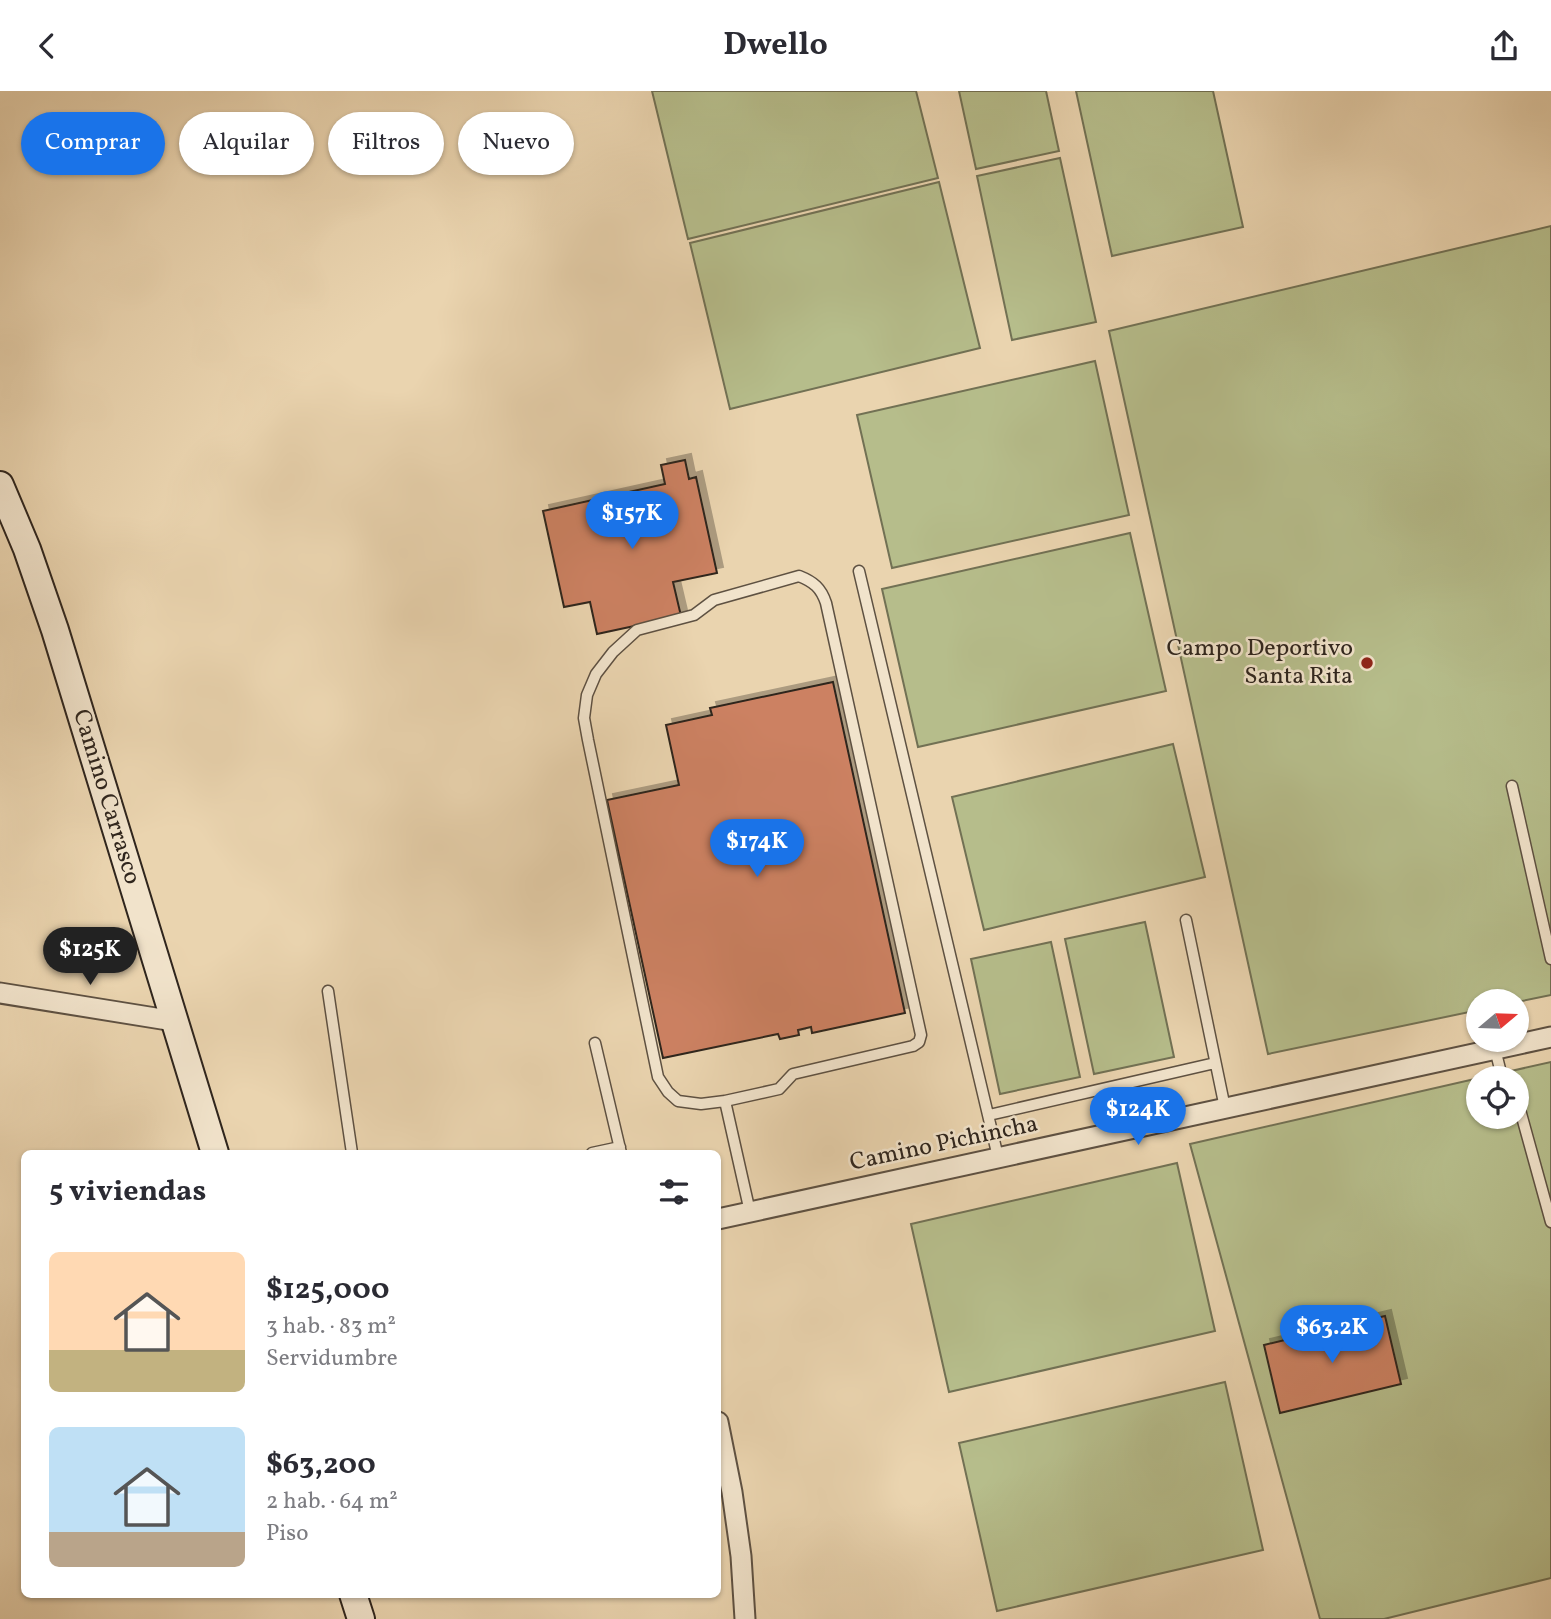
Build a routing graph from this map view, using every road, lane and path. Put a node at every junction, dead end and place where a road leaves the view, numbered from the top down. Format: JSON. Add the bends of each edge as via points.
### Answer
{"nodes":[{"id":1,"x":0,"y":485,"type":"edge"},
{"id":2,"x":859,"y":571,"type":"dead end"},
{"id":3,"x":1513,"y":786,"type":"dead end"},
{"id":4,"x":1186,"y":920,"type":"dead end"},
{"id":5,"x":1551,"y":959,"type":"edge"},
{"id":6,"x":328,"y":991,"type":"dead end"},
{"id":7,"x":0,"y":993,"type":"edge"},
{"id":8,"x":174,"y":1021,"type":"junction"},
{"id":9,"x":1551,"y":1037,"type":"edge"},
{"id":10,"x":1530,"y":1042,"type":"edge"},
{"id":11,"x":594,"y":1043,"type":"dead end"},
{"id":12,"x":1481,"y":1052,"type":"edge"},
{"id":13,"x":1215,"y":1063,"type":"junction"},
{"id":14,"x":725,"y":1101,"type":"junction"},
{"id":15,"x":1225,"y":1108,"type":"junction"},
{"id":16,"x":989,"y":1115,"type":"junction"},
{"id":17,"x":1526,"y":1129,"type":"edge"},
{"id":18,"x":214,"y":1150,"type":"edge"},
{"id":19,"x":352,"y":1150,"type":"edge"},
{"id":20,"x":621,"y":1150,"type":"edge"},
{"id":21,"x":998,"y":1157,"type":"junction"},
{"id":22,"x":750,"y":1212,"type":"junction"},
{"id":23,"x":721,"y":1218,"type":"edge"},
{"id":24,"x":1551,"y":1222,"type":"edge"},
{"id":25,"x":721,"y":1437,"type":"edge"},
{"id":26,"x":354,"y":1598,"type":"edge"},
{"id":27,"x":361,"y":1619,"type":"edge"},
{"id":28,"x":745,"y":1619,"type":"edge"}],
"edges":[{"from":1,"to":8,"type":"main road","name":"Camino Carrasco","via":[[55,630]]},
{"from":2,"to":16,"type":"lane"},
{"from":3,"to":5,"type":"lane"},
{"from":4,"to":13,"type":"lane"},
{"from":6,"to":19,"type":"lane"},
{"from":7,"to":8,"type":"street"},
{"from":8,"to":18,"type":"main road","name":"Camino Carrasco"},
{"from":9,"to":10,"type":"street","name":"Camino Pichincha"},
{"from":11,"to":20,"type":"lane"},
{"from":12,"to":15,"type":"street","name":"Camino Pichincha"},
{"from":13,"to":15,"type":"lane"},
{"from":13,"to":16,"type":"lane"},
{"from":14,"to":14,"type":"lane","via":[[779,1089],[793,1074],[913,1046],[921,1035],[826,603],[816,584],[799,576],[714,600],[695,615],[637,630],[609,657],[587,695],[584,718],[588,740],[658,1077],[678,1101]]},
{"from":14,"to":22,"type":"lane"},
{"from":15,"to":21,"type":"street","name":"Camino Pichincha"},
{"from":16,"to":21,"type":"lane"},
{"from":17,"to":24,"type":"lane"},
{"from":21,"to":22,"type":"street","name":"Camino Pichincha"},
{"from":22,"to":23,"type":"street","name":"Camino Pichincha"},
{"from":25,"to":28,"type":"street","via":[[741,1556]]},
{"from":26,"to":27,"type":"main road"}]}
